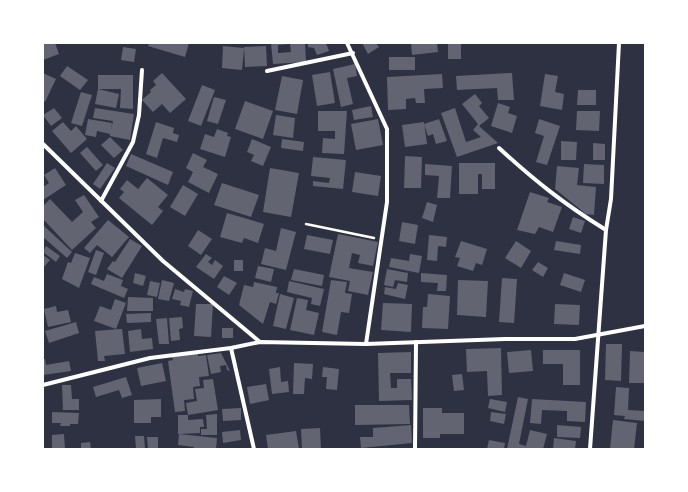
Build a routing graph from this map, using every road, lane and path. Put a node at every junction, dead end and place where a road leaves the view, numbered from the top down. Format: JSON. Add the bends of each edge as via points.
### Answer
{"nodes":[{"id":1,"x":347,"y":43,"type":"edge"},
{"id":2,"x":619,"y":43,"type":"edge"},
{"id":3,"x":353,"y":53,"type":"junction"},
{"id":4,"x":142,"y":70,"type":"dead end"},
{"id":5,"x":267,"y":71,"type":"dead end"},
{"id":6,"x":43,"y":144,"type":"edge"},
{"id":7,"x":499,"y":148,"type":"dead end"},
{"id":8,"x":101,"y":202,"type":"junction"},
{"id":9,"x":306,"y":224,"type":"dead end"},
{"id":10,"x":606,"y":230,"type":"junction"},
{"id":11,"x":381,"y":239,"type":"junction"},
{"id":12,"x":645,"y":326,"type":"edge"},
{"id":13,"x":598,"y":335,"type":"junction"},
{"id":14,"x":260,"y":342,"type":"junction"},
{"id":15,"x":416,"y":342,"type":"junction"},
{"id":16,"x":366,"y":344,"type":"junction"},
{"id":17,"x":230,"y":348,"type":"junction"},
{"id":18,"x":43,"y":384,"type":"edge"},
{"id":19,"x":254,"y":449,"type":"edge"},
{"id":20,"x":415,"y":449,"type":"edge"},
{"id":21,"x":590,"y":449,"type":"edge"}],
"edges":[{"from":1,"to":3,"type":"street"},
{"from":2,"to":10,"type":"street","via":[[611,199]]},
{"from":3,"to":5,"type":"street"},
{"from":3,"to":11,"type":"street","via":[[387,129],[387,202]]},
{"from":4,"to":8,"type":"street","via":[[139,115],[132,142]]},
{"from":6,"to":8,"type":"street"},
{"from":7,"to":10,"type":"street","via":[[570,208]]},
{"from":8,"to":14,"type":"street","via":[[163,261]]},
{"from":9,"to":11,"type":"path"},
{"from":10,"to":13,"type":"street"},
{"from":11,"to":16,"type":"street"},
{"from":12,"to":13,"type":"street"},
{"from":13,"to":15,"type":"street","via":[[575,339]]},
{"from":13,"to":21,"type":"street"},
{"from":14,"to":16,"type":"street"},
{"from":14,"to":17,"type":"street"},
{"from":15,"to":16,"type":"street"},
{"from":15,"to":20,"type":"street"},
{"from":17,"to":18,"type":"street","via":[[150,358]]},
{"from":17,"to":19,"type":"street"}]}
